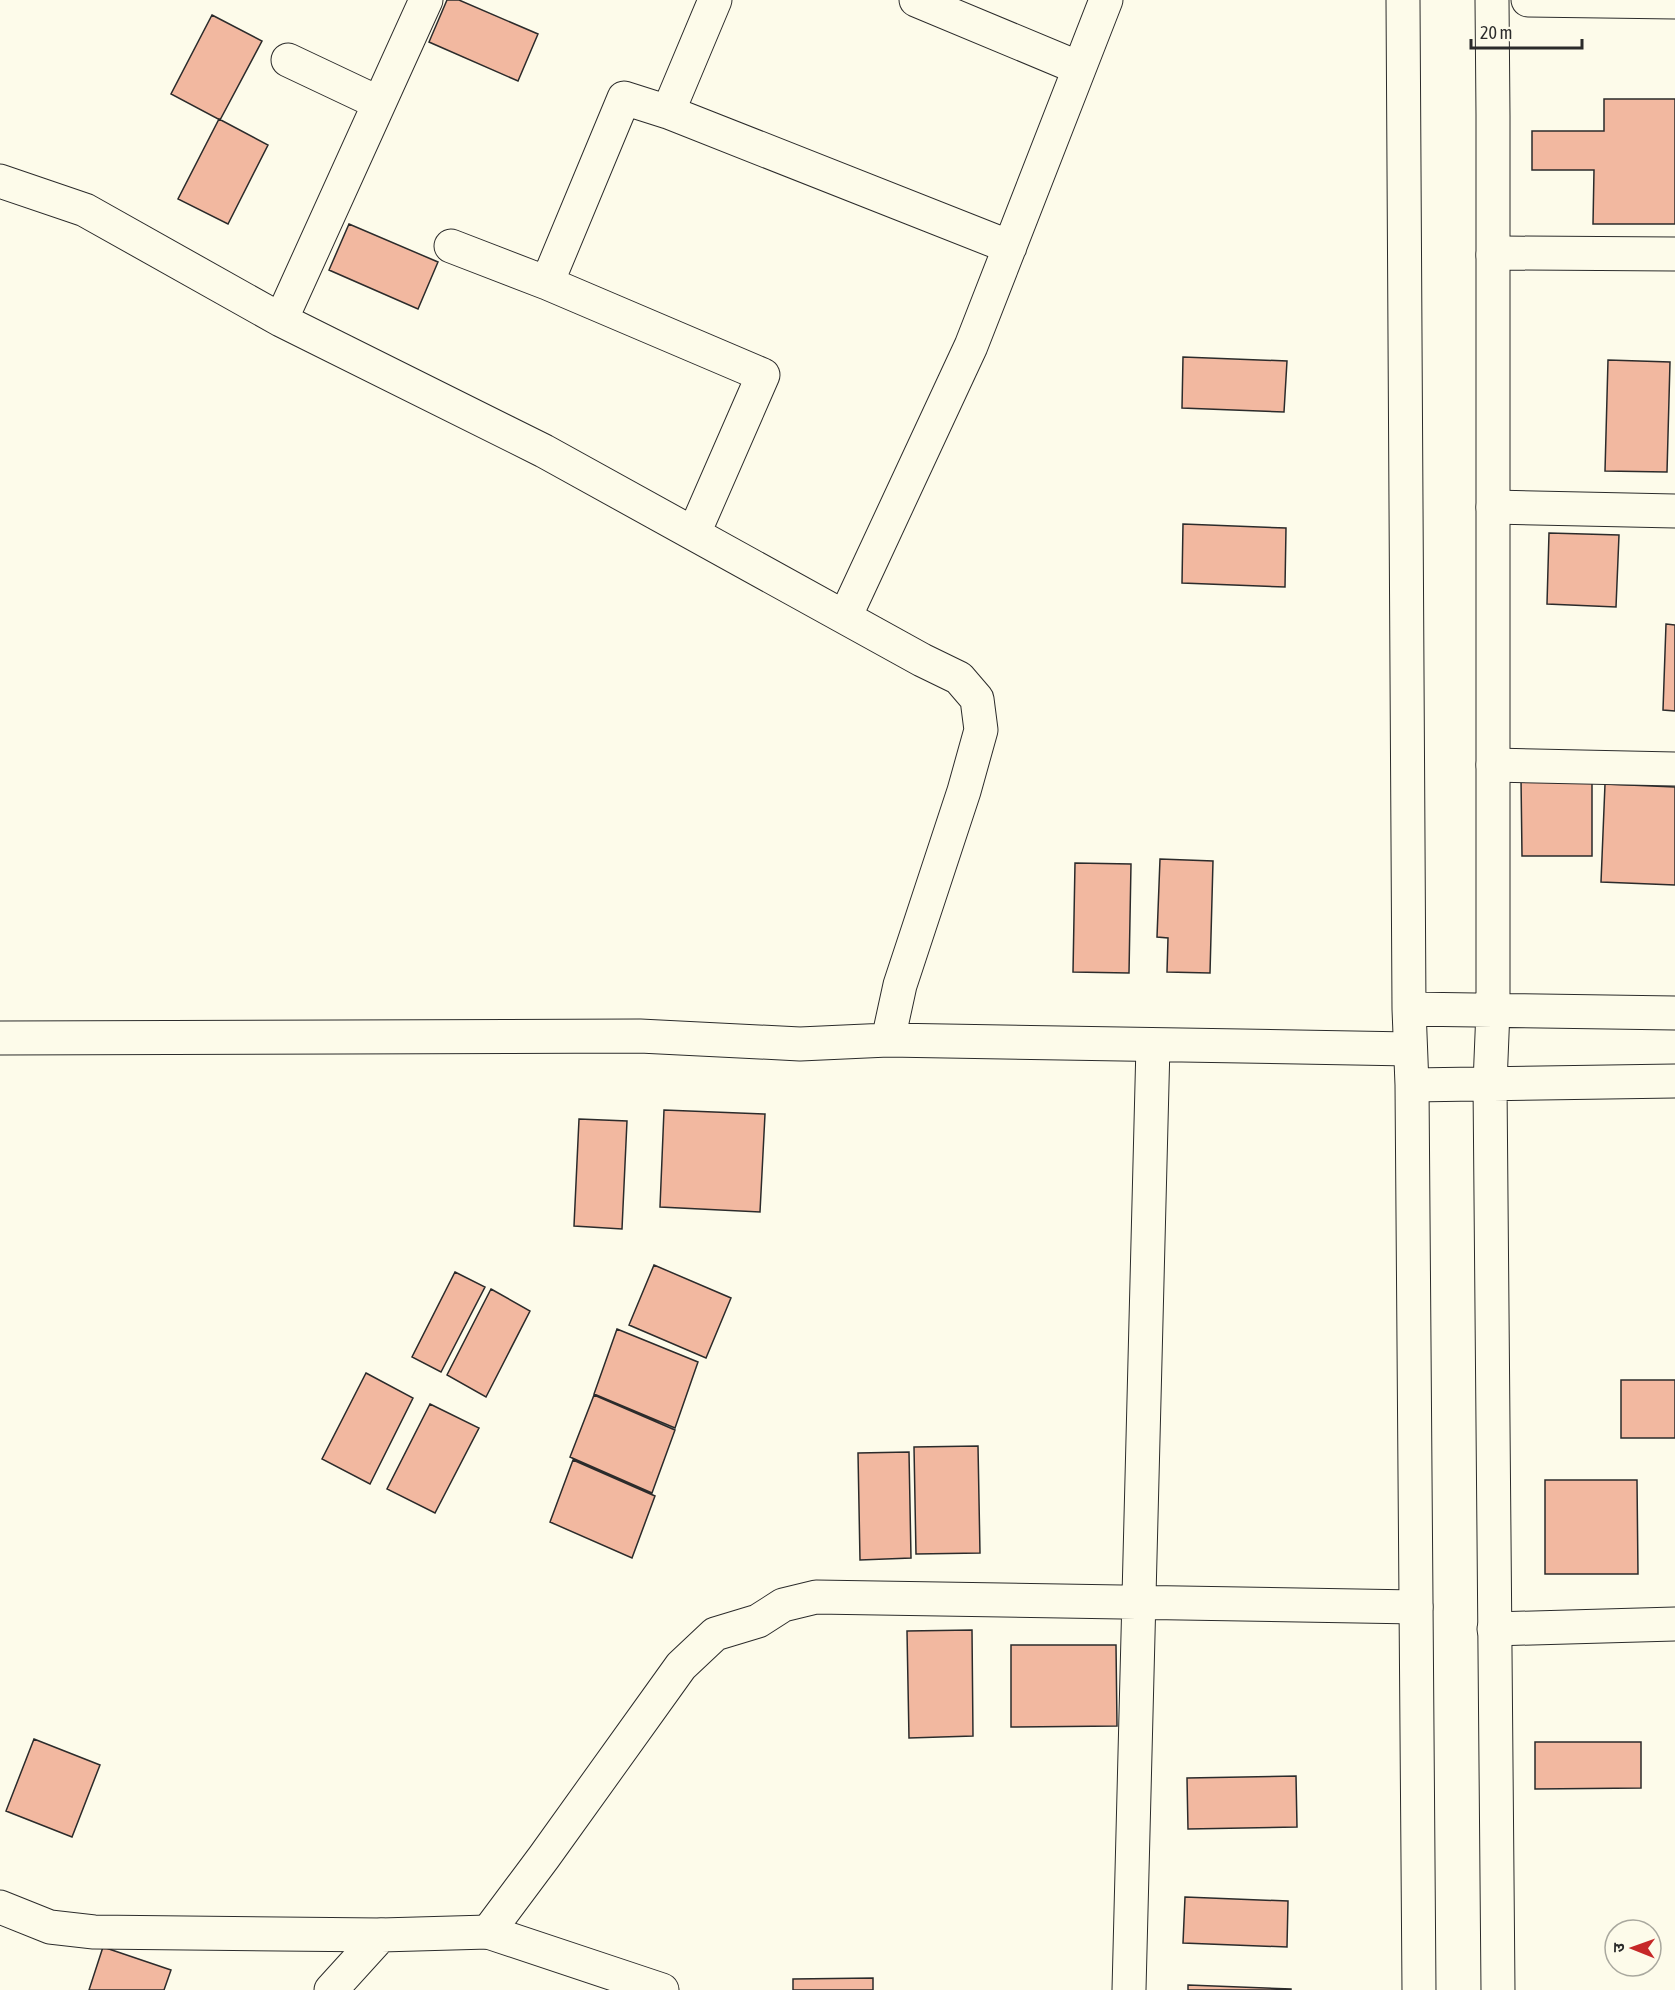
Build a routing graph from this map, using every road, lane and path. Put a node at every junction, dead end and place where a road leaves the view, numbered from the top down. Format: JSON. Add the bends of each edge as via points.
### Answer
{"nodes":[{"id":1,"x":426,"y":0,"type":"edge"},
{"id":2,"x":715,"y":0,"type":"edge"},
{"id":3,"x":916,"y":0,"type":"edge"},
{"id":4,"x":1106,"y":0,"type":"edge"},
{"id":5,"x":1403,"y":0,"type":"edge"},
{"id":6,"x":1492,"y":0,"type":"edge"},
{"id":7,"x":1528,"y":0,"type":"edge"},
{"id":8,"x":1675,"y":2,"type":"edge"},
{"id":9,"x":288,"y":60,"type":"dead end"},
{"id":10,"x":1079,"y":68,"type":"junction"},
{"id":11,"x":379,"y":103,"type":"junction"},
{"id":12,"x":668,"y":112,"type":"junction"},
{"id":13,"x":0,"y":181,"type":"edge"},
{"id":14,"x":451,"y":246,"type":"dead end"},
{"id":15,"x":1010,"y":247,"type":"junction"},
{"id":16,"x":1675,"y":254,"type":"edge"},
{"id":17,"x":1493,"y":255,"type":"junction"},
{"id":18,"x":547,"y":283,"type":"junction"},
{"id":19,"x":281,"y":320,"type":"junction"},
{"id":20,"x":1493,"y":507,"type":"junction"},
{"id":21,"x":1675,"y":511,"type":"edge"},
{"id":22,"x":693,"y":533,"type":"junction"},
{"id":23,"x":845,"y":617,"type":"junction"},
{"id":24,"x":1493,"y":765,"type":"junction"},
{"id":25,"x":1675,"y":768,"type":"edge"},
{"id":26,"x":1409,"y":1009,"type":"junction"},
{"id":27,"x":1493,"y":1010,"type":"junction"},
{"id":28,"x":1675,"y":1013,"type":"edge"},
{"id":29,"x":0,"y":1038,"type":"edge"},
{"id":30,"x":888,"y":1040,"type":"junction"},
{"id":31,"x":1153,"y":1045,"type":"junction"},
{"id":32,"x":1410,"y":1049,"type":"junction"},
{"id":33,"x":1675,"y":1081,"type":"edge"},
{"id":34,"x":1412,"y":1084,"type":"junction"},
{"id":35,"x":1490,"y":1084,"type":"junction"},
{"id":36,"x":1139,"y":1602,"type":"junction"},
{"id":37,"x":1416,"y":1607,"type":"junction"},
{"id":38,"x":1675,"y":1624,"type":"edge"},
{"id":39,"x":1494,"y":1629,"type":"junction"},
{"id":40,"x":0,"y":1907,"type":"edge"},
{"id":41,"x":488,"y":1932,"type":"junction"},
{"id":42,"x":381,"y":1935,"type":"junction"},
{"id":43,"x":332,"y":1990,"type":"edge"},
{"id":44,"x":662,"y":1990,"type":"edge"},
{"id":45,"x":1129,"y":1990,"type":"edge"},
{"id":46,"x":1419,"y":1990,"type":"edge"},
{"id":47,"x":1498,"y":1990,"type":"edge"}],
"edges":[{"from":1,"to":11,"type":"street"},
{"from":2,"to":12,"type":"street"},
{"from":3,"to":10,"type":"street"},
{"from":4,"to":10,"type":"street"},
{"from":5,"to":26,"type":"street"},
{"from":6,"to":17,"type":"street"},
{"from":7,"to":8,"type":"street"},
{"from":9,"to":11,"type":"street"},
{"from":10,"to":15,"type":"street"},
{"from":11,"to":19,"type":"street"},
{"from":12,"to":15,"type":"street"},
{"from":12,"to":18,"type":"street","via":[[624,98]]},
{"from":13,"to":19,"type":"street","via":[[85,210]]},
{"from":14,"to":18,"type":"street"},
{"from":15,"to":23,"type":"street","via":[[971,346]]},
{"from":16,"to":17,"type":"street"},
{"from":17,"to":20,"type":"street"},
{"from":18,"to":22,"type":"street","via":[[763,375]]},
{"from":19,"to":22,"type":"street","via":[[544,451]]},
{"from":20,"to":21,"type":"street"},
{"from":20,"to":24,"type":"street"},
{"from":22,"to":23,"type":"street"},
{"from":23,"to":30,"type":"street","via":[[959,678],[977,699],[981,730],[900,985]]},
{"from":24,"to":25,"type":"street"},
{"from":24,"to":27,"type":"street"},
{"from":26,"to":27,"type":"street"},
{"from":26,"to":32,"type":"street"},
{"from":27,"to":28,"type":"street"},
{"from":27,"to":35,"type":"street"},
{"from":29,"to":30,"type":"street","via":[[640,1036],[800,1044]]},
{"from":30,"to":31,"type":"street"},
{"from":31,"to":32,"type":"street"},
{"from":31,"to":36,"type":"street"},
{"from":32,"to":34,"type":"street"},
{"from":33,"to":35,"type":"street"},
{"from":34,"to":35,"type":"street"},
{"from":34,"to":37,"type":"street"},
{"from":35,"to":39,"type":"street"},
{"from":36,"to":37,"type":"street"},
{"from":36,"to":41,"type":"street","via":[[816,1597],[783,1605],[758,1621],[715,1634],[681,1666]]},
{"from":36,"to":45,"type":"street"},
{"from":37,"to":46,"type":"street"},
{"from":38,"to":39,"type":"street"},
{"from":39,"to":47,"type":"street"},
{"from":40,"to":42,"type":"street","via":[[50,1927],[94,1932]]},
{"from":41,"to":42,"type":"street"},
{"from":41,"to":44,"type":"street"},
{"from":42,"to":43,"type":"street"}]}
